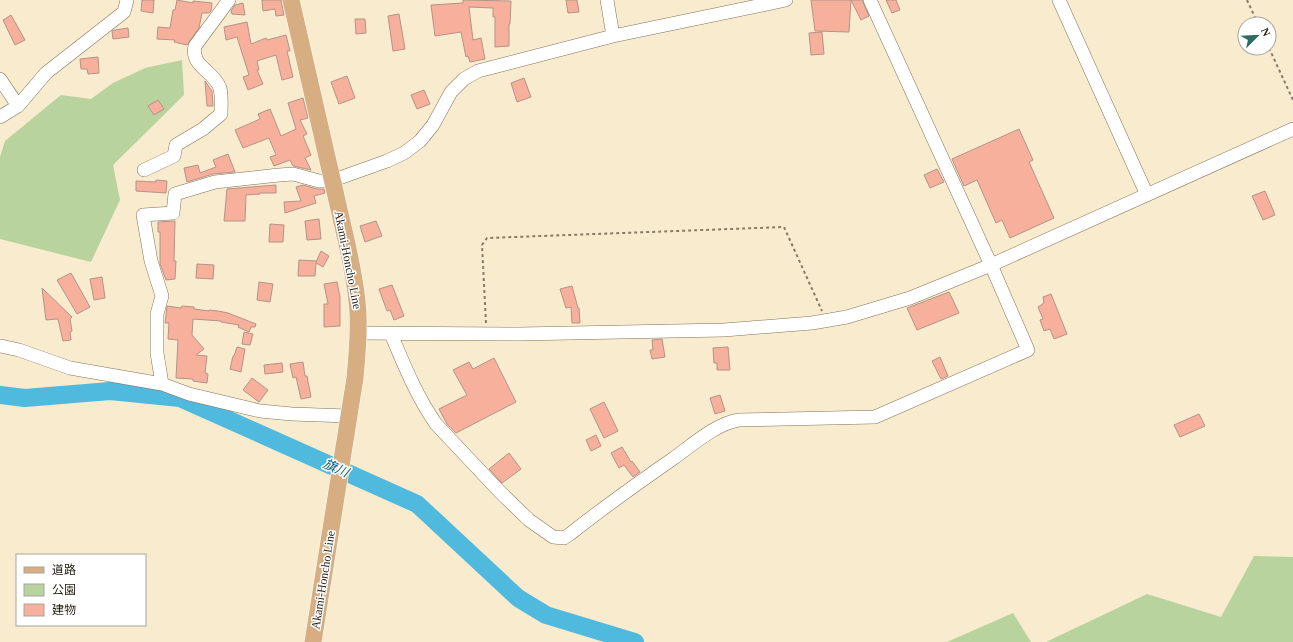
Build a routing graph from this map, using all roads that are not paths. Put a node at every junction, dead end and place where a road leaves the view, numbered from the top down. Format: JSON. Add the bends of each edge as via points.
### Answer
{"nodes":[{"id":1,"x":127,"y":0,"type":"edge"},
{"id":2,"x":229,"y":0,"type":"edge"},
{"id":3,"x":291,"y":0,"type":"edge"},
{"id":4,"x":607,"y":0,"type":"edge"},
{"id":5,"x":786,"y":0,"type":"edge"},
{"id":6,"x":870,"y":0,"type":"edge"},
{"id":7,"x":1059,"y":0,"type":"edge"},
{"id":8,"x":613,"y":36,"type":"junction"},
{"id":9,"x":0,"y":79,"type":"edge"},
{"id":10,"x":18,"y":106,"type":"junction"},
{"id":11,"x":0,"y":117,"type":"edge"},
{"id":12,"x":1293,"y":129,"type":"edge"},
{"id":13,"x":144,"y":170,"type":"dead end"},
{"id":14,"x":331,"y":181,"type":"junction"},
{"id":15,"x":1147,"y":195,"type":"junction"},
{"id":16,"x":991,"y":265,"type":"junction"},
{"id":17,"x":359,"y":333,"type":"junction"},
{"id":18,"x":391,"y":334,"type":"junction"},
{"id":19,"x":1,"y":346,"type":"dead end"},
{"id":20,"x":162,"y":384,"type":"junction"},
{"id":21,"x":348,"y":422,"type":"junction"},
{"id":22,"x":314,"y":636,"type":"edge"}],
"edges":[{"from":1,"to":10,"type":"street","via":[[124,12],[46,72]]},
{"from":2,"to":13,"type":"street","via":[[195,46],[194,51],[195,58],[220,89],[221,114],[203,129],[176,145],[174,156]]},
{"from":3,"to":14,"type":"main road","name":"Akami-Honcho Line"},
{"from":4,"to":8,"type":"street"},
{"from":5,"to":8,"type":"street"},
{"from":6,"to":16,"type":"street"},
{"from":7,"to":15,"type":"street"},
{"from":8,"to":14,"type":"street","via":[[478,71],[464,79],[451,92],[433,125],[420,141],[404,153]]},
{"from":9,"to":10,"type":"street"},
{"from":10,"to":11,"type":"street"},
{"from":12,"to":15,"type":"street"},
{"from":14,"to":17,"type":"main road","name":"Akami-Honcho Line","via":[[352,268]]},
{"from":14,"to":20,"type":"street","via":[[319,181],[293,174],[215,182],[175,194],[173,213],[143,215],[151,261],[162,296],[158,314],[157,345]]},
{"from":15,"to":16,"type":"street"},
{"from":16,"to":18,"type":"street","via":[[910,298],[847,317],[773,327],[724,330]]},
{"from":16,"to":18,"type":"street","via":[[1028,350],[875,416],[739,420],[725,424],[605,506],[564,538],[554,537],[529,520],[436,424]]},
{"from":17,"to":18,"type":"street"},
{"from":17,"to":21,"type":"main road","name":"Akami-Honcho Line"},
{"from":19,"to":20,"type":"street","via":[[70,368]]},
{"from":20,"to":21,"type":"street","via":[[189,394],[260,411]]},
{"from":21,"to":22,"type":"main road","name":"Akami-Honcho Line"}]}
